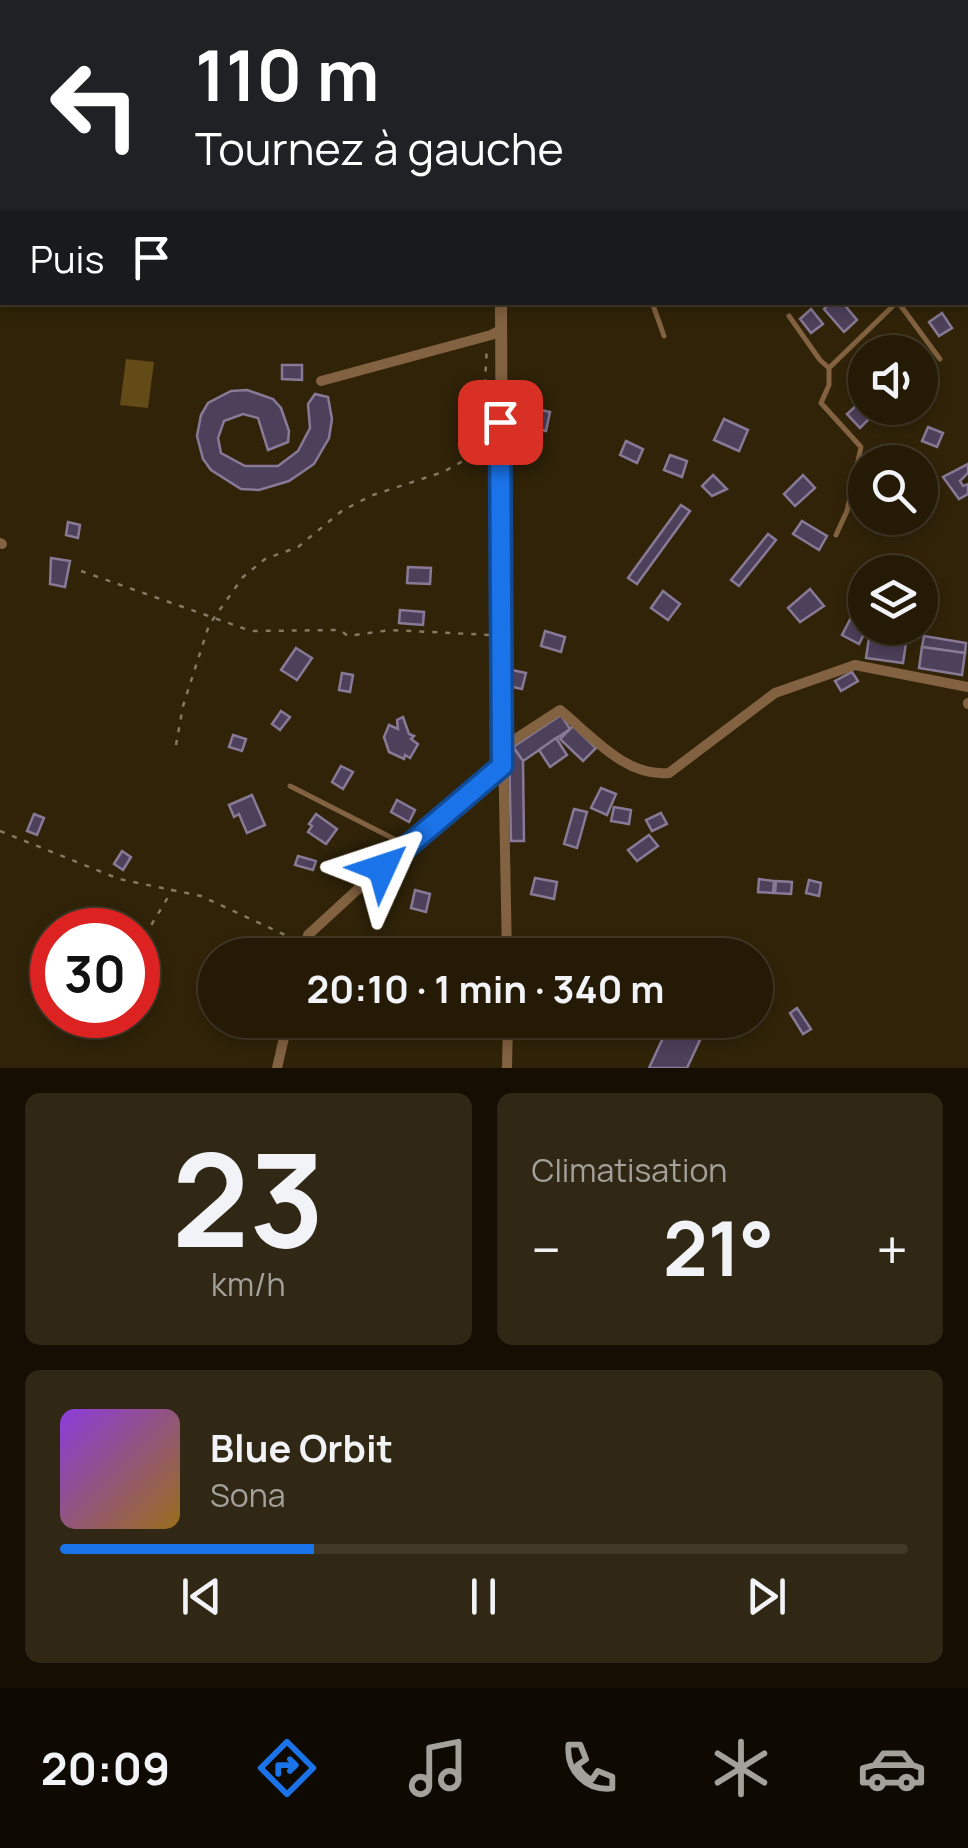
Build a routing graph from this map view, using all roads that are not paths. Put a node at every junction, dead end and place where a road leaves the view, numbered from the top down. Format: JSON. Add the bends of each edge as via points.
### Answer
{"nodes":[{"id":1,"x":500,"y":305,"type":"edge"},
{"id":2,"x":653,"y":305,"type":"edge"},
{"id":3,"x":894,"y":305,"type":"edge"},
{"id":4,"x":899,"y":305,"type":"edge"},
{"id":5,"x":789,"y":316,"type":"dead end"},
{"id":6,"x":496,"y":332,"type":"junction"},
{"id":7,"x":664,"y":336,"type":"dead end"},
{"id":8,"x":940,"y":359,"type":"dead end"},
{"id":9,"x":829,"y":368,"type":"junction"},
{"id":10,"x":320,"y":381,"type":"dead end"},
{"id":11,"x":836,"y":536,"type":"dead end"},
{"id":12,"x":968,"y":686,"type":"edge"},
{"id":13,"x":504,"y":747,"type":"junction"},
{"id":14,"x":502,"y":766,"type":"junction"},
{"id":15,"x":290,"y":786,"type":"dead end"},
{"id":16,"x":406,"y":845,"type":"junction"},
{"id":17,"x":307,"y":938,"type":"edge"},
{"id":18,"x":507,"y":938,"type":"edge"},
{"id":19,"x":284,"y":1038,"type":"edge"},
{"id":20,"x":508,"y":1038,"type":"edge"},
{"id":21,"x":277,"y":1068,"type":"edge"},
{"id":22,"x":507,"y":1068,"type":"edge"}],
"edges":[{"from":1,"to":6,"type":"street"},
{"from":2,"to":7,"type":"lane"},
{"from":3,"to":9,"type":"lane"},
{"from":4,"to":8,"type":"lane"},
{"from":5,"to":9,"type":"lane"},
{"from":6,"to":10,"type":"street"},
{"from":6,"to":13,"type":"street"},
{"from":9,"to":11,"type":"lane","via":[[821,403],[861,447]]},
{"from":12,"to":13,"type":"street","via":[[855,666],[775,693],[669,772],[648,774],[624,763],[560,710]]},
{"from":13,"to":14,"type":"street"},
{"from":14,"to":16,"type":"street"},
{"from":14,"to":18,"type":"street"},
{"from":15,"to":16,"type":"lane"},
{"from":16,"to":17,"type":"street"},
{"from":19,"to":21,"type":"street"},
{"from":20,"to":22,"type":"street"}]}
